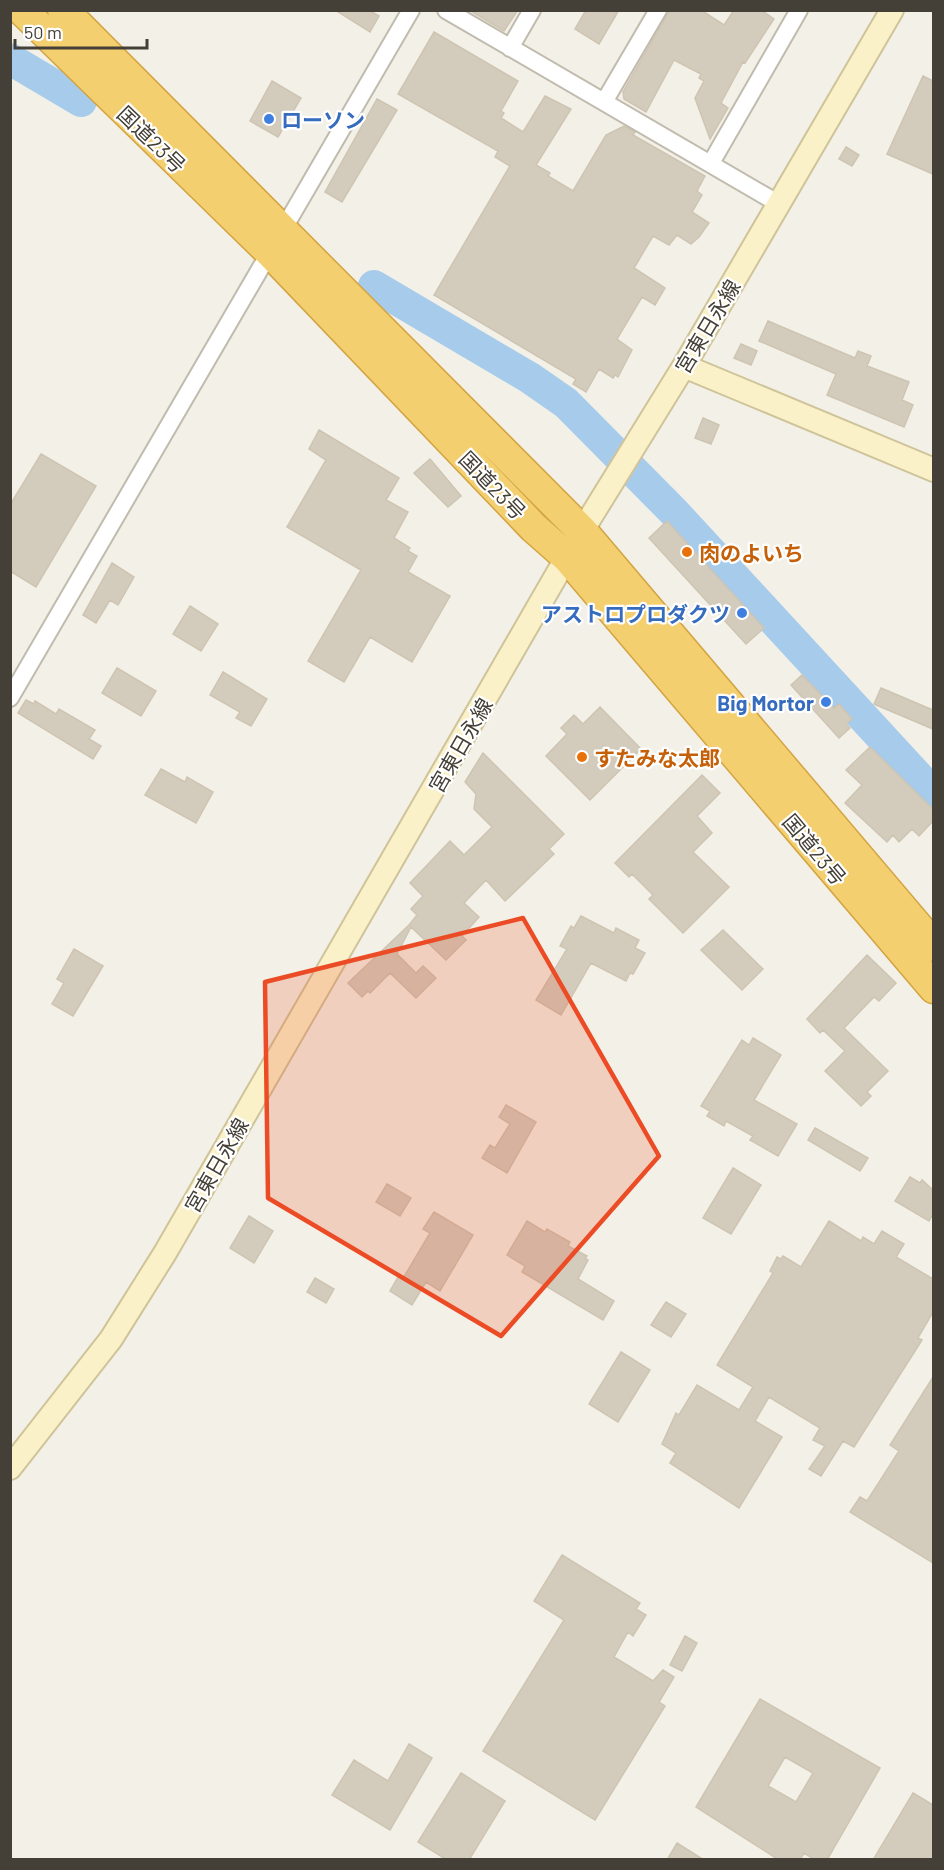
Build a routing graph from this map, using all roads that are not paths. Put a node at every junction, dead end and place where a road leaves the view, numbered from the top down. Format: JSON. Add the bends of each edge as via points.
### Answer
{"nodes":[{"id":1,"x":22,"y":10,"type":"edge"},
{"id":2,"x":63,"y":10,"type":"edge"},
{"id":3,"x":411,"y":10,"type":"edge"},
{"id":4,"x":447,"y":10,"type":"edge"},
{"id":5,"x":532,"y":10,"type":"edge"},
{"id":6,"x":658,"y":10,"type":"edge"},
{"id":7,"x":799,"y":10,"type":"edge"},
{"id":8,"x":892,"y":10,"type":"edge"},
{"id":9,"x":510,"y":48,"type":"junction"},
{"id":10,"x":604,"y":102,"type":"junction"},
{"id":11,"x":711,"y":163,"type":"junction"},
{"id":12,"x":779,"y":204,"type":"junction"},
{"id":13,"x":276,"y":241,"type":"junction"},
{"id":14,"x":684,"y":366,"type":"junction"},
{"id":15,"x":933,"y":470,"type":"edge"},
{"id":16,"x":582,"y":531,"type":"junction"},
{"id":17,"x":568,"y":558,"type":"junction"},
{"id":18,"x":10,"y":698,"type":"edge"},
{"id":19,"x":933,"y":946,"type":"edge"},
{"id":20,"x":933,"y":988,"type":"edge"},
{"id":21,"x":10,"y":1468,"type":"edge"}],
"edges":[{"from":1,"to":13,"type":"highway","name":"国道23号"},
{"from":2,"to":13,"type":"highway","name":"国道23号"},
{"from":3,"to":13,"type":"street"},
{"from":4,"to":9,"type":"street"},
{"from":5,"to":9,"type":"street"},
{"from":6,"to":10,"type":"street"},
{"from":7,"to":11,"type":"street"},
{"from":8,"to":12,"type":"main road","name":"宮東日永線"},
{"from":9,"to":10,"type":"street"},
{"from":10,"to":11,"type":"street"},
{"from":11,"to":12,"type":"street"},
{"from":12,"to":14,"type":"main road","name":"宮東日永線"},
{"from":13,"to":16,"type":"highway","name":"国道23号"},
{"from":13,"to":17,"type":"highway","name":"国道23号","via":[[534,528]]},
{"from":13,"to":18,"type":"street"},
{"from":14,"to":15,"type":"main road"},
{"from":14,"to":16,"type":"main road","name":"宮東日永線"},
{"from":16,"to":17,"type":"main road","name":"宮東日永線"},
{"from":16,"to":19,"type":"highway","name":"国道23号"},
{"from":17,"to":20,"type":"highway","name":"国道23号"},
{"from":17,"to":21,"type":"main road","name":"宮東日永線","via":[[165,1253],[111,1339]]}]}
